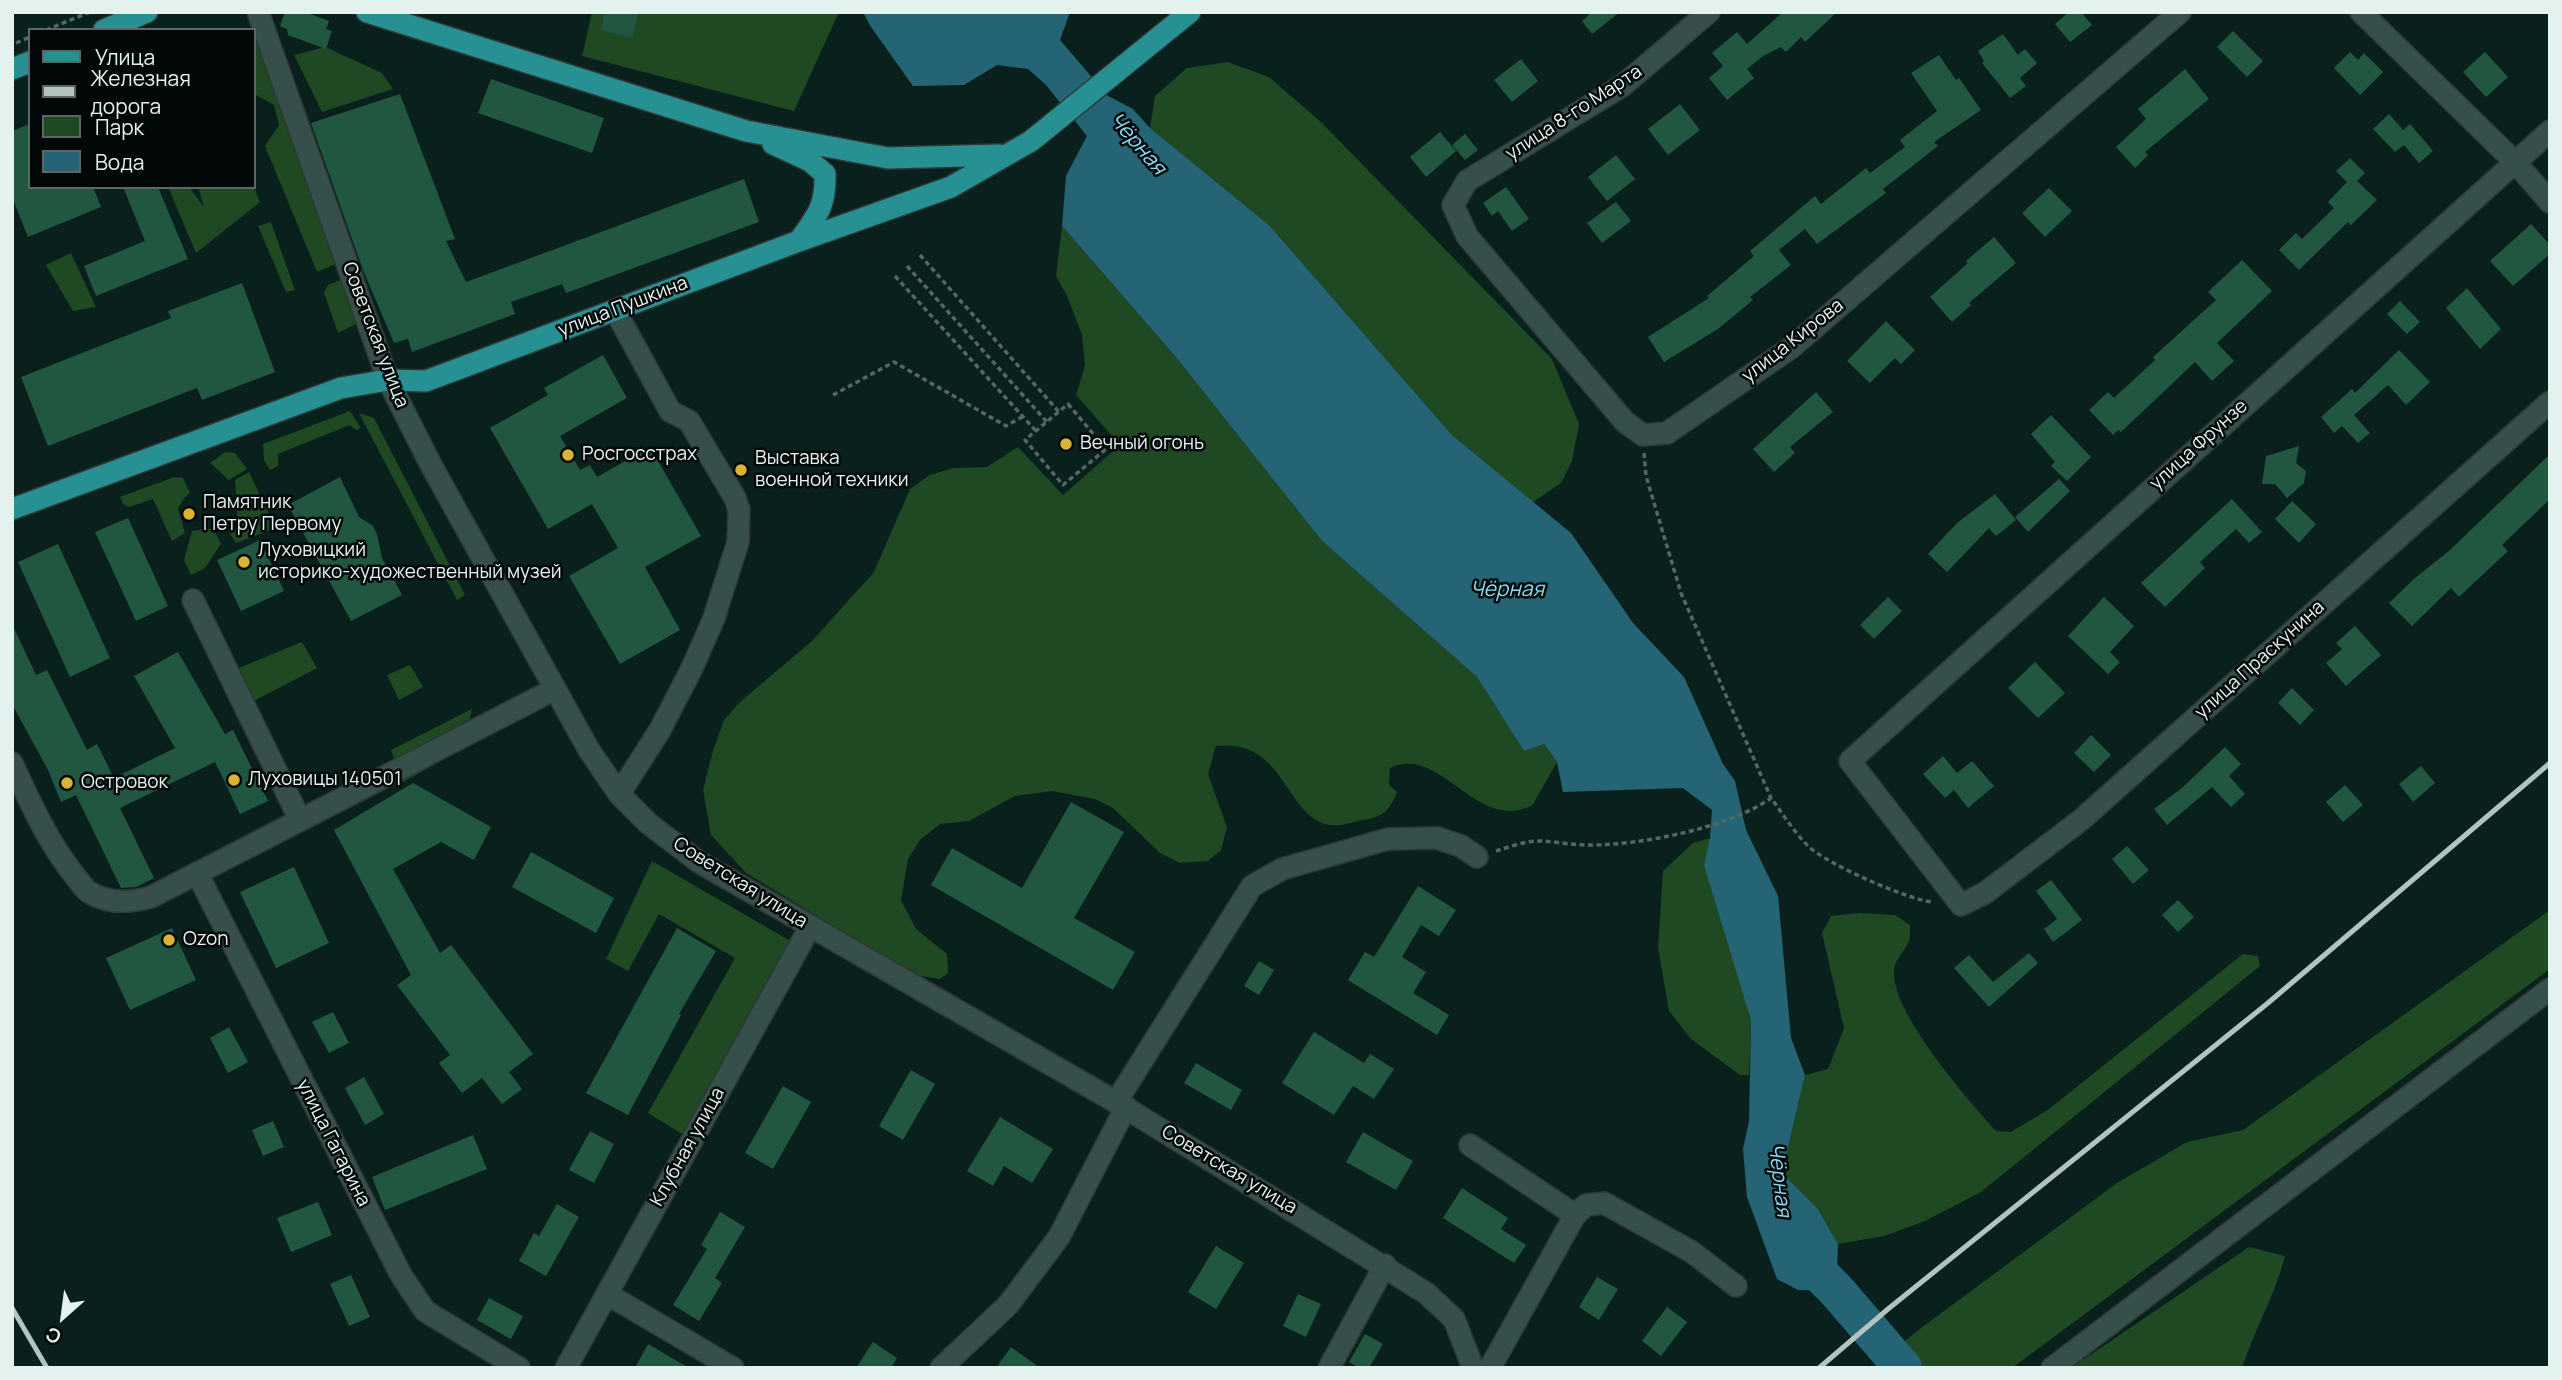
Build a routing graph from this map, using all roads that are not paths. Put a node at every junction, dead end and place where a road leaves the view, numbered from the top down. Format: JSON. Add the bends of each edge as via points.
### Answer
{"nodes":[{"id":1,"x":258,"y":12,"type":"edge"},
{"id":2,"x":367,"y":12,"type":"edge"},
{"id":3,"x":1190,"y":12,"type":"edge"},
{"id":4,"x":1709,"y":12,"type":"edge"},
{"id":5,"x":2180,"y":12,"type":"edge"},
{"id":6,"x":2361,"y":12,"type":"edge"},
{"id":7,"x":135,"y":14,"type":"edge"},
{"id":8,"x":108,"y":28,"type":"edge"},
{"id":9,"x":746,"y":131,"type":"junction"},
{"id":10,"x":2550,"y":131,"type":"edge"},
{"id":11,"x":1002,"y":155,"type":"junction"},
{"id":12,"x":2514,"y":161,"type":"junction"},
{"id":13,"x":2550,"y":202,"type":"edge"},
{"id":14,"x":799,"y":241,"type":"junction"},
{"id":15,"x":615,"y":310,"type":"junction"},
{"id":16,"x":388,"y":380,"type":"junction"},
{"id":17,"x":2550,"y":402,"type":"edge"},
{"id":18,"x":1643,"y":435,"type":"joint"},
{"id":19,"x":12,"y":509,"type":"edge"},
{"id":20,"x":193,"y":600,"type":"dead end"},
{"id":21,"x":555,"y":689,"type":"junction"},
{"id":22,"x":12,"y":763,"type":"edge"},
{"id":23,"x":619,"y":794,"type":"junction"},
{"id":24,"x":300,"y":820,"type":"junction"},
{"id":25,"x":1478,"y":857,"type":"road end"},
{"id":26,"x":197,"y":873,"type":"junction"},
{"id":27,"x":1961,"y":905,"type":"joint"},
{"id":28,"x":810,"y":927,"type":"junction"},
{"id":29,"x":2550,"y":989,"type":"edge"},
{"id":30,"x":1121,"y":1105,"type":"junction"},
{"id":31,"x":1470,"y":1145,"type":"dead end"},
{"id":32,"x":1576,"y":1215,"type":"junction"},
{"id":33,"x":1385,"y":1265,"type":"junction"},
{"id":34,"x":1736,"y":1286,"type":"dead end"},
{"id":35,"x":607,"y":1294,"type":"junction"},
{"id":36,"x":519,"y":1368,"type":"edge"},
{"id":37,"x":566,"y":1368,"type":"edge"},
{"id":38,"x":733,"y":1368,"type":"edge"},
{"id":39,"x":941,"y":1368,"type":"edge"},
{"id":40,"x":1329,"y":1368,"type":"edge"},
{"id":41,"x":1473,"y":1368,"type":"edge"},
{"id":42,"x":1490,"y":1368,"type":"edge"},
{"id":43,"x":2052,"y":1368,"type":"edge"}],
"edges":[{"from":1,"to":16,"type":"street","name":"Советская улица"},
{"from":2,"to":9,"type":"main road"},
{"from":3,"to":11,"type":"main road","name":"улица Пушкина","via":[[1031,141]]},
{"from":4,"to":18,"type":"street","name":"улица 8-го Марта","via":[[1622,86],[1467,181],[1453,205],[1467,236],[1625,422]]},
{"from":5,"to":18,"type":"street","name":"улица Кирова","via":[[1793,347],[1667,433]]},
{"from":6,"to":12,"type":"street"},
{"from":7,"to":8,"type":"main road"},
{"from":9,"to":11,"type":"main road","via":[[888,158]]},
{"from":9,"to":14,"type":"main road","via":[[810,161],[825,174],[821,209]]},
{"from":10,"to":12,"type":"street","name":"улица Фрунзе"},
{"from":11,"to":14,"type":"main road","name":"улица Пушкина","via":[[951,187]]},
{"from":12,"to":13,"type":"street"},
{"from":12,"to":27,"type":"street","name":"улица Фрунзе","via":[[1850,761]]},
{"from":14,"to":15,"type":"main road","name":"улица Пушкина"},
{"from":15,"to":16,"type":"main road","name":"улица Пушкина","via":[[426,381]]},
{"from":15,"to":23,"type":"street","via":[[670,411],[689,421],[735,498],[740,525],[733,564],[692,668]]},
{"from":16,"to":19,"type":"main road","name":"улица Пушкина","via":[[341,388]]},
{"from":16,"to":21,"type":"street","name":"Советская улица","via":[[430,466]]},
{"from":17,"to":27,"type":"street","name":"улица Праскунина","via":[[2081,820],[1985,893]]},
{"from":20,"to":24,"type":"street"},
{"from":21,"to":23,"type":"street","name":"Советская улица"},
{"from":21,"to":24,"type":"street"},
{"from":22,"to":26,"type":"street","via":[[55,850],[86,890],[116,902],[135,902]]},
{"from":23,"to":28,"type":"street","name":"Советская улица","via":[[699,862]]},
{"from":24,"to":26,"type":"street"},
{"from":25,"to":30,"type":"street","via":[[1437,838],[1388,839],[1282,869],[1252,886]]},
{"from":26,"to":36,"type":"street","name":"улица Гагарина","via":[[401,1275],[425,1311]]},
{"from":28,"to":30,"type":"street","name":"Советская улица"},
{"from":28,"to":35,"type":"street","name":"Клубная улица"},
{"from":29,"to":43,"type":"street"},
{"from":30,"to":33,"type":"street","name":"Советская улица"},
{"from":30,"to":39,"type":"street","via":[[1059,1237],[1008,1305]]},
{"from":31,"to":32,"type":"street"},
{"from":32,"to":34,"type":"street","via":[[1586,1205],[1604,1203],[1692,1252]]},
{"from":32,"to":42,"type":"street"},
{"from":33,"to":40,"type":"street"},
{"from":33,"to":41,"type":"street","name":"Советская улица","via":[[1454,1319]]},
{"from":35,"to":37,"type":"street","name":"Клубная улица"},
{"from":35,"to":38,"type":"street"}]}
